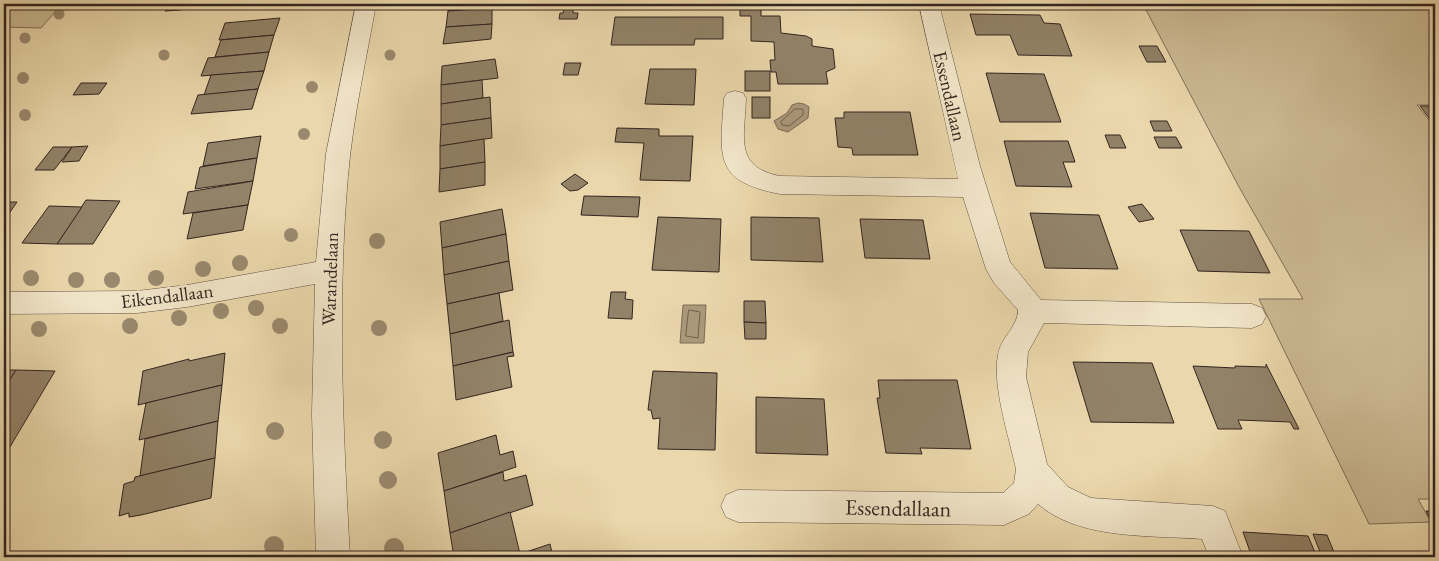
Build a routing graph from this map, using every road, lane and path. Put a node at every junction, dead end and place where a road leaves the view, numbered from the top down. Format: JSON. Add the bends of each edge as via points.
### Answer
{"nodes":[{"id":1,"x":366,"y":4,"type":"edge"},
{"id":2,"x":929,"y":4,"type":"edge"},
{"id":3,"x":735,"y":98,"type":"dead end"},
{"id":4,"x":972,"y":188,"type":"junction"},
{"id":5,"x":329,"y":271,"type":"junction"},
{"id":6,"x":4,"y":303,"type":"edge"},
{"id":7,"x":1032,"y":310,"type":"junction"},
{"id":8,"x":1252,"y":316,"type":"dead end"},
{"id":9,"x":1032,"y":469,"type":"junction"},
{"id":10,"x":738,"y":506,"type":"dead end"},
{"id":11,"x":333,"y":557,"type":"edge"},
{"id":12,"x":1226,"y":557,"type":"edge"}],
"edges":[{"from":1,"to":5,"type":"street","name":"Warandelaan","via":[[339,150]]},
{"from":2,"to":4,"type":"street","name":"Essendallaan"},
{"from":3,"to":4,"type":"street","via":[[735,161],[740,171],[764,184]]},
{"from":4,"to":7,"type":"street","name":"Essendallaan","via":[[997,265],[1029,302]]},
{"from":5,"to":6,"type":"street","name":"Eikendallaan","via":[[137,302]]},
{"from":5,"to":11,"type":"street","name":"Warandelaan","via":[[328,460]]},
{"from":7,"to":8,"type":"street"},
{"from":7,"to":9,"type":"street","name":"Essendallaan","via":[[1032,319],[1010,363]]},
{"from":9,"to":10,"type":"street","name":"Essendallaan","via":[[1032,484],[1026,496],[1017,505],[1004,509]]},
{"from":9,"to":12,"type":"street","name":"Essendallaan","via":[[1041,485],[1055,499],[1073,509],[1091,514],[1213,523]]}]}
